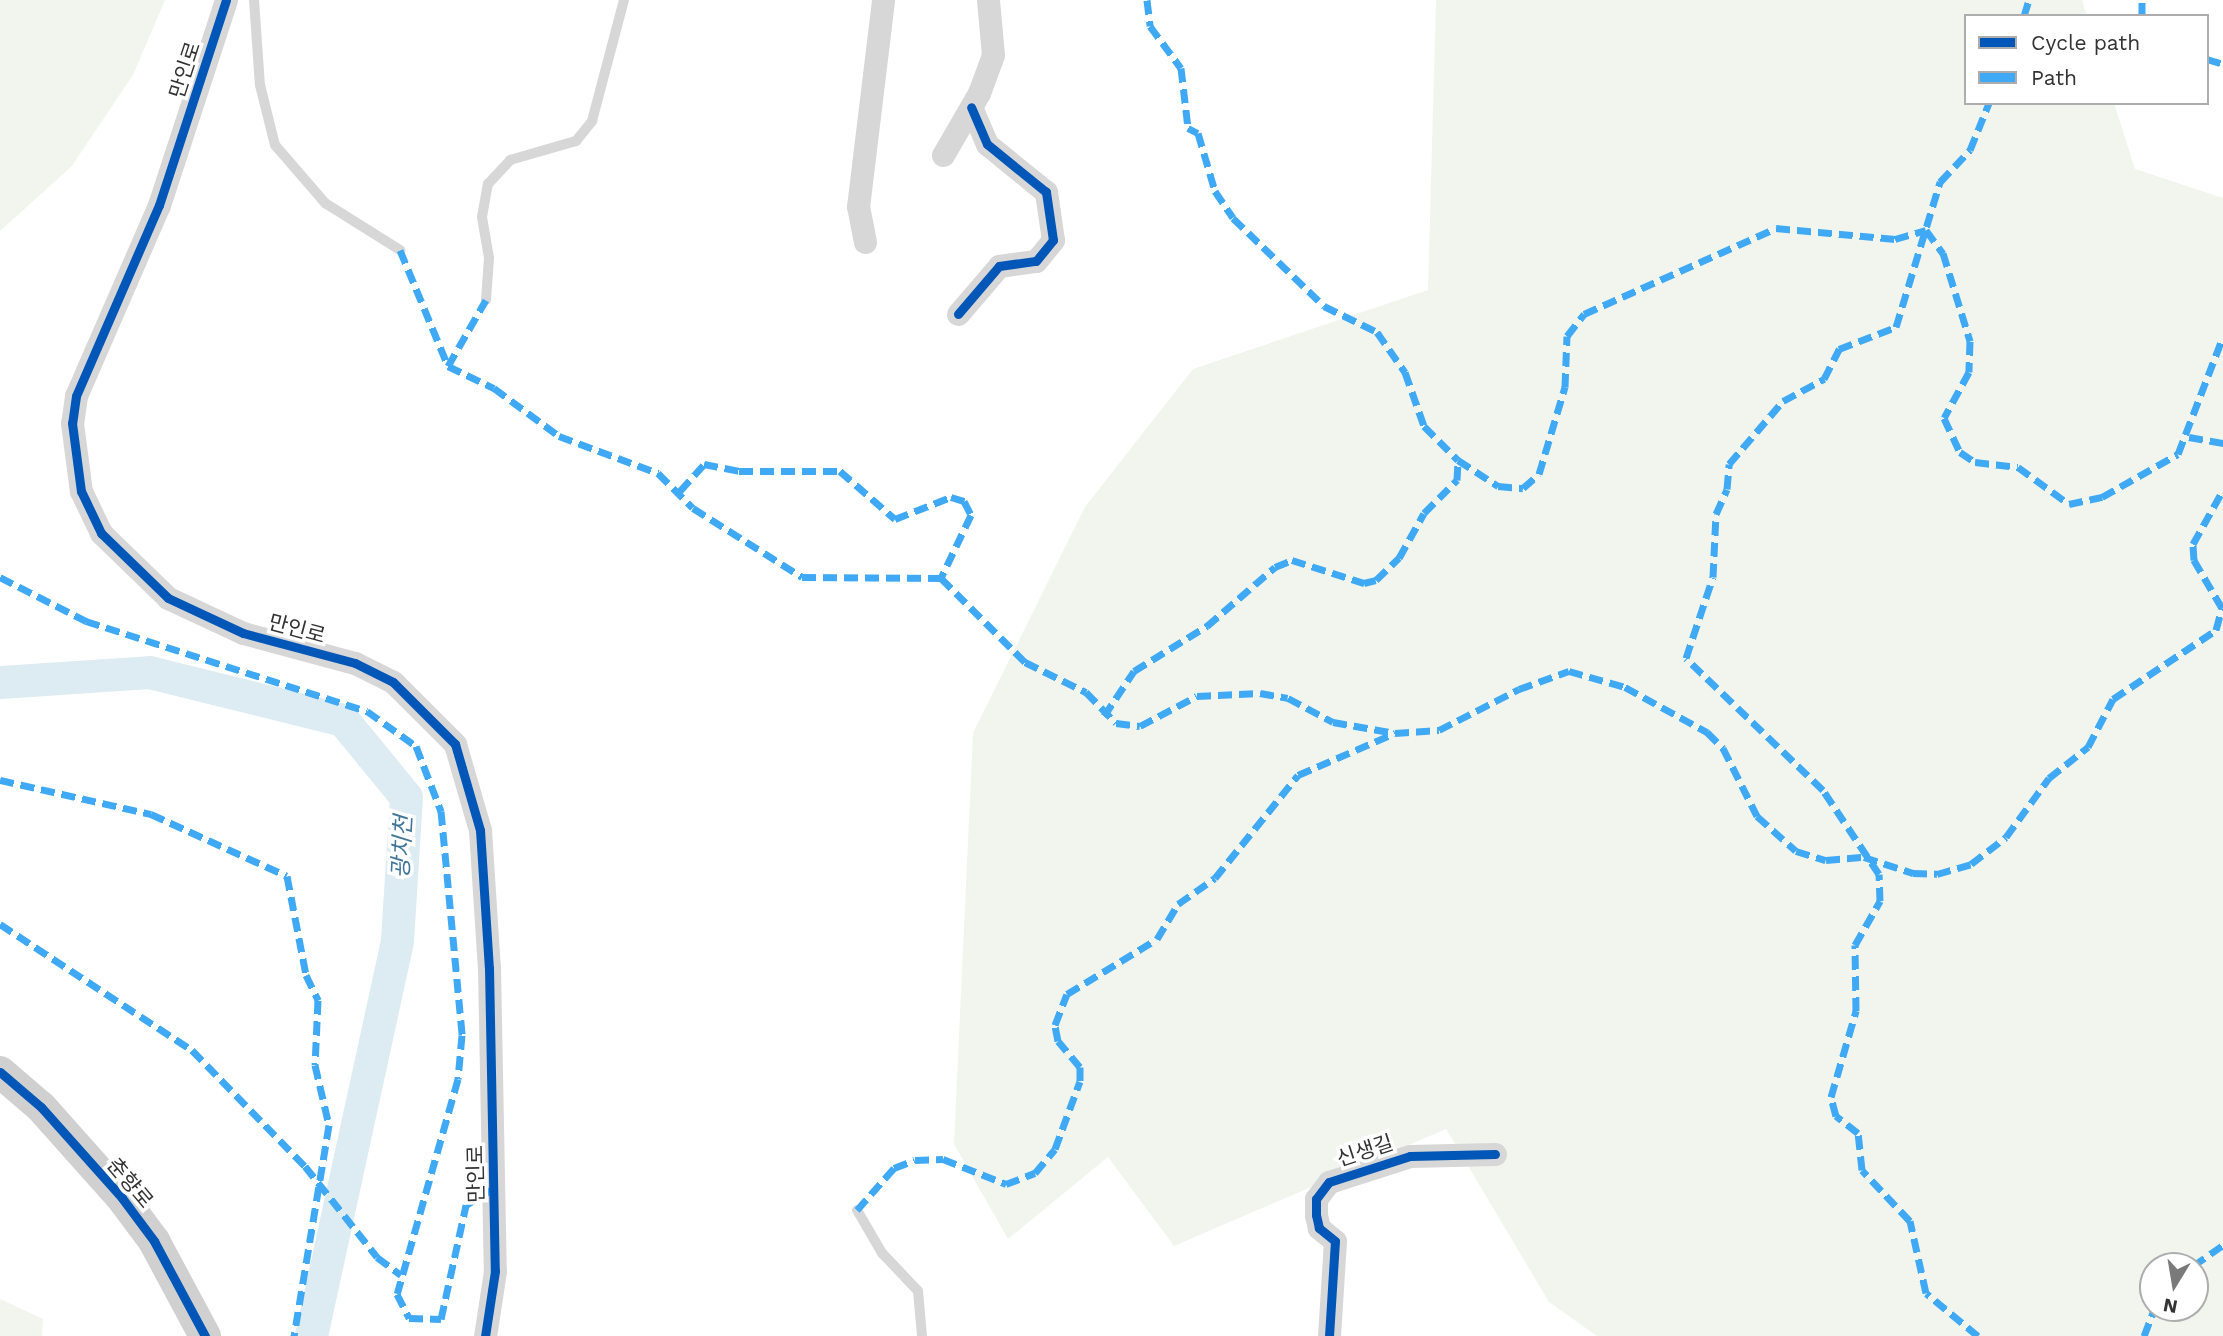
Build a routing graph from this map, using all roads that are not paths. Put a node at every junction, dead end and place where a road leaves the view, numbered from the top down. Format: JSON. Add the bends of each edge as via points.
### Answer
{"nodes":[{"id":1,"x":226,"y":0,"type":"edge"},
{"id":2,"x":254,"y":0,"type":"edge"},
{"id":3,"x":624,"y":0,"type":"edge"},
{"id":4,"x":883,"y":0,"type":"edge"},
{"id":5,"x":988,"y":0,"type":"edge"},
{"id":6,"x":971,"y":107,"type":"junction"},
{"id":7,"x":943,"y":155,"type":"dead end"},
{"id":8,"x":865,"y":242,"type":"dead end"},
{"id":9,"x":400,"y":250,"type":"dead end"},
{"id":10,"x":486,"y":300,"type":"dead end"},
{"id":11,"x":958,"y":314,"type":"dead end"},
{"id":12,"x":0,"y":1072,"type":"edge"},
{"id":13,"x":1495,"y":1154,"type":"dead end"},
{"id":14,"x":857,"y":1210,"type":"dead end"},
{"id":15,"x":205,"y":1336,"type":"edge"},
{"id":16,"x":485,"y":1336,"type":"edge"},
{"id":17,"x":922,"y":1336,"type":"edge"},
{"id":18,"x":1329,"y":1336,"type":"edge"}],
"edges":[{"from":1,"to":16,"type":"street","name":"만인로","via":[[159,205],[76,396],[72,423],[81,491],[100,533],[169,597],[243,633],[355,663],[393,682],[455,744],[480,830],[489,968],[495,1270]]},
{"from":2,"to":9,"type":"lane","via":[[260,85],[275,145],[325,203]]},
{"from":3,"to":10,"type":"lane","via":[[592,121],[576,141],[510,160],[488,184],[482,218],[489,258]]},
{"from":4,"to":8,"type":"street","via":[[858,207]]},
{"from":5,"to":6,"type":"street","via":[[993,55]]},
{"from":6,"to":7,"type":"street"},
{"from":6,"to":11,"type":"street","via":[[986,144],[1046,192],[1052,240],[1036,261],[999,266]]},
{"from":12,"to":15,"type":"street","name":"춘향로","via":[[41,1107],[122,1198],[154,1241]]},
{"from":13,"to":18,"type":"street","name":"신생길","via":[[1410,1156],[1329,1182],[1316,1199],[1319,1228],[1335,1241]]},
{"from":14,"to":17,"type":"lane","via":[[882,1253],[918,1291]]}]}
